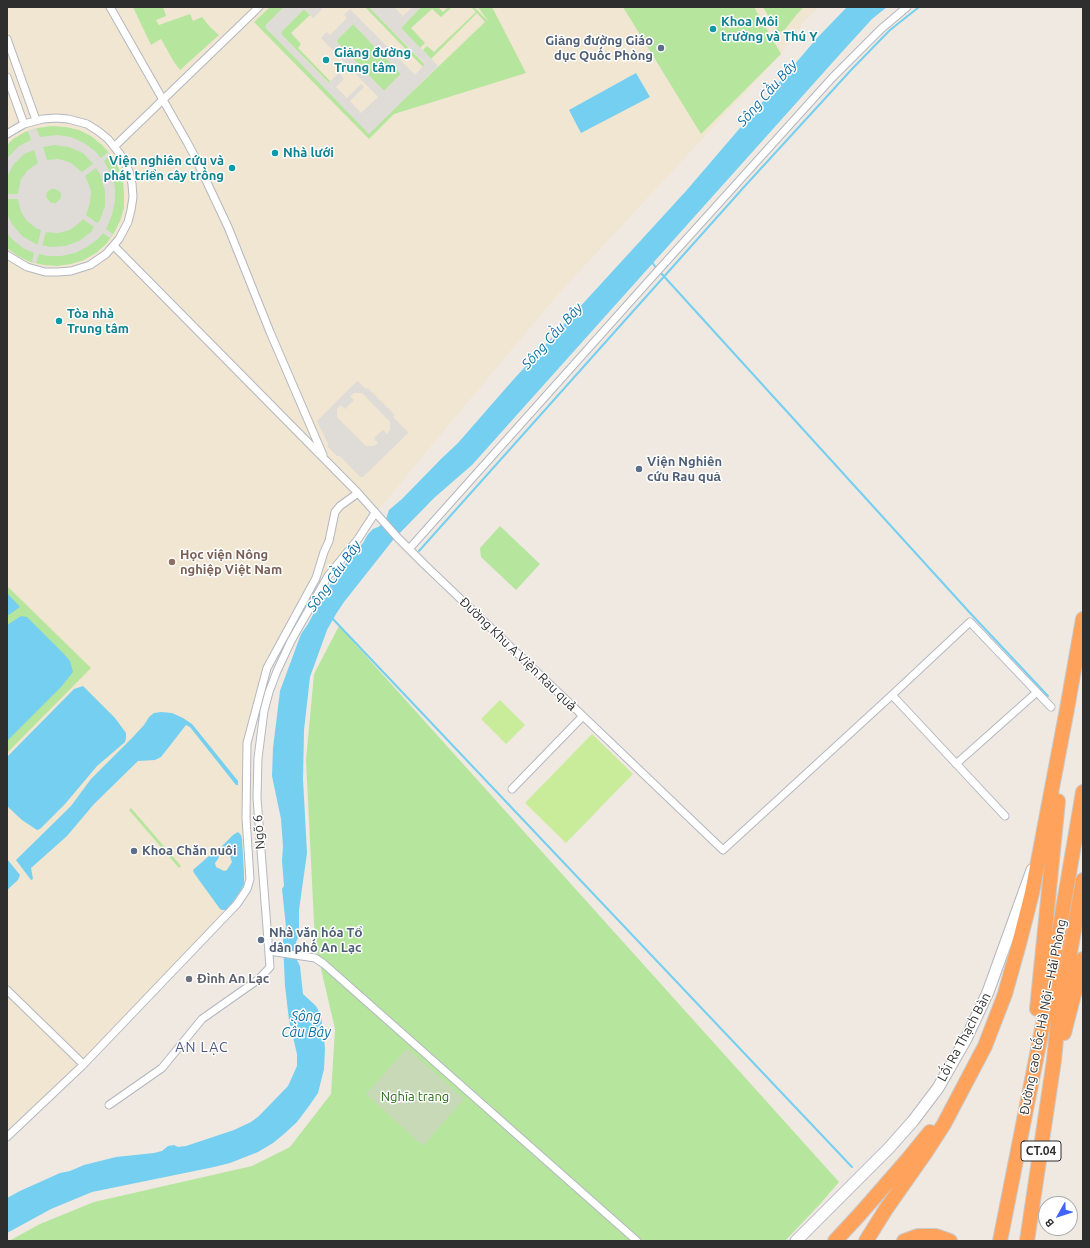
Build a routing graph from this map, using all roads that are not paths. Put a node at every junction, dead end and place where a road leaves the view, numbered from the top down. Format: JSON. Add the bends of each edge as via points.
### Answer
{"nodes":[{"id":1,"x":110,"y":7,"type":"edge"},
{"id":2,"x":259,"y":7,"type":"edge"},
{"id":3,"x":907,"y":7,"type":"edge"},
{"id":4,"x":7,"y":39,"type":"edge"},
{"id":5,"x":7,"y":77,"type":"edge"},
{"id":6,"x":163,"y":100,"type":"junction"},
{"id":7,"x":36,"y":120,"type":"junction"},
{"id":8,"x":24,"y":124,"type":"junction"},
{"id":9,"x":7,"y":134,"type":"edge"},
{"id":10,"x":115,"y":146,"type":"junction"},
{"id":11,"x":114,"y":246,"type":"junction"},
{"id":12,"x":7,"y":255,"type":"edge"},
{"id":13,"x":325,"y":459,"type":"junction"},
{"id":14,"x":358,"y":493,"type":"junction"},
{"id":15,"x":376,"y":514,"type":"junction"},
{"id":16,"x":409,"y":549,"type":"junction"},
{"id":17,"x":1083,"y":619,"type":"edge"},
{"id":18,"x":1037,"y":692,"type":"junction"},
{"id":19,"x":892,"y":695,"type":"junction"},
{"id":20,"x":1051,"y":707,"type":"dead end"},
{"id":21,"x":1068,"y":709,"type":"junction"},
{"id":22,"x":583,"y":716,"type":"junction"},
{"id":23,"x":956,"y":764,"type":"junction"},
{"id":24,"x":512,"y":789,"type":"dead end"},
{"id":25,"x":1083,"y":792,"type":"edge"},
{"id":26,"x":1005,"y":816,"type":"dead end"},
{"id":27,"x":1044,"y":835,"type":"junction"},
{"id":28,"x":1083,"y":880,"type":"edge"},
{"id":29,"x":272,"y":951,"type":"junction"},
{"id":30,"x":1083,"y":959,"type":"edge"},
{"id":31,"x":7,"y":990,"type":"edge"},
{"id":32,"x":1036,"y":1055,"type":"junction"},
{"id":33,"x":1054,"y":1060,"type":"junction"},
{"id":34,"x":84,"y":1064,"type":"junction"},
{"id":35,"x":964,"y":1087,"type":"junction"},
{"id":36,"x":109,"y":1105,"type":"dead end"},
{"id":37,"x":7,"y":1137,"type":"edge"},
{"id":38,"x":869,"y":1236,"type":"edge"},
{"id":39,"x":637,"y":1241,"type":"edge"},
{"id":40,"x":796,"y":1241,"type":"edge"},
{"id":41,"x":834,"y":1241,"type":"edge"},
{"id":42,"x":904,"y":1241,"type":"edge"},
{"id":43,"x":950,"y":1241,"type":"edge"},
{"id":44,"x":1000,"y":1241,"type":"edge"},
{"id":45,"x":1027,"y":1241,"type":"edge"}],
"edges":[{"from":1,"to":6,"type":"street"},
{"from":2,"to":6,"type":"street"},
{"from":3,"to":16,"type":"street","via":[[837,73]]},
{"from":4,"to":7,"type":"street"},
{"from":5,"to":8,"type":"street"},
{"from":6,"to":10,"type":"street"},
{"from":6,"to":13,"type":"street","via":[[190,147],[228,227]]},
{"from":7,"to":8,"type":"street"},
{"from":7,"to":10,"type":"street","via":[[56,118],[81,122],[98,131]]},
{"from":8,"to":9,"type":"street"},
{"from":10,"to":11,"type":"street","via":[[129,171],[133,197],[128,222]]},
{"from":11,"to":12,"type":"street","via":[[90,264],[65,272],[33,269]]},
{"from":11,"to":13,"type":"street","name":"Đường Khu A Viện Rau quả"},
{"from":13,"to":14,"type":"street","name":"Đường Khu A Viện Rau quả"},
{"from":14,"to":15,"type":"street","name":"Đường Khu A Viện Rau quả"},
{"from":14,"to":34,"type":"street","via":[[335,512],[329,541],[316,578],[267,668],[247,743],[246,818],[250,879],[246,889],[237,904]]},
{"from":15,"to":16,"type":"street","name":"Đường Khu A Viện Rau quả"},
{"from":15,"to":29,"type":"street","name":"Ngõ 6","via":[[328,576],[298,628],[277,671],[264,711],[258,758],[257,798]]},
{"from":16,"to":22,"type":"street","name":"Đường Khu A Viện Rau quả"},
{"from":17,"to":21,"type":"highway"},
{"from":18,"to":19,"type":"street","via":[[970,622]]},
{"from":18,"to":20,"type":"street"},
{"from":18,"to":23,"type":"street"},
{"from":19,"to":22,"type":"street","name":"Đường Khu A Viện Rau quả","via":[[723,850]]},
{"from":19,"to":23,"type":"street"},
{"from":21,"to":27,"type":"highway"},
{"from":21,"to":32,"type":"highway","via":[[1038,1003]]},
{"from":22,"to":24,"type":"street"},
{"from":23,"to":26,"type":"street"},
{"from":25,"to":32,"type":"highway","name":"Đường cao tốc Hà Nội – Hải Phòng","number":"CT.04"},
{"from":27,"to":35,"type":"highway","via":[[1010,979],[985,1046]]},
{"from":27,"to":40,"type":"main road","name":"Lối Ra Thạch Bàn","via":[[988,992],[966,1039],[941,1082],[913,1121],[889,1148]]},
{"from":28,"to":33,"type":"highway","name":"Đường cao tốc Hà Nội – Hải Phòng","number":"CT.04","via":[[1058,1020]]},
{"from":29,"to":36,"type":"street","name":"Ngõ 6","via":[[270,967],[259,979],[202,1019],[162,1068]]},
{"from":29,"to":39,"type":"street","via":[[315,958],[324,964]]},
{"from":30,"to":33,"type":"highway","via":[[1065,1030]]},
{"from":31,"to":34,"type":"street"},
{"from":32,"to":44,"type":"highway","name":"Đường cao tốc Hà Nội – Hải Phòng","number":"CT.04"},
{"from":33,"to":45,"type":"highway","name":"Đường cao tốc Hà Nội – Hải Phòng","number":"CT.04"},
{"from":34,"to":37,"type":"street"},
{"from":35,"to":38,"type":"highway","via":[[937,1136]]},
{"from":35,"to":41,"type":"highway","via":[[908,1159]]},
{"from":42,"to":43,"type":"highway","via":[[918,1236],[936,1236]]}]}
